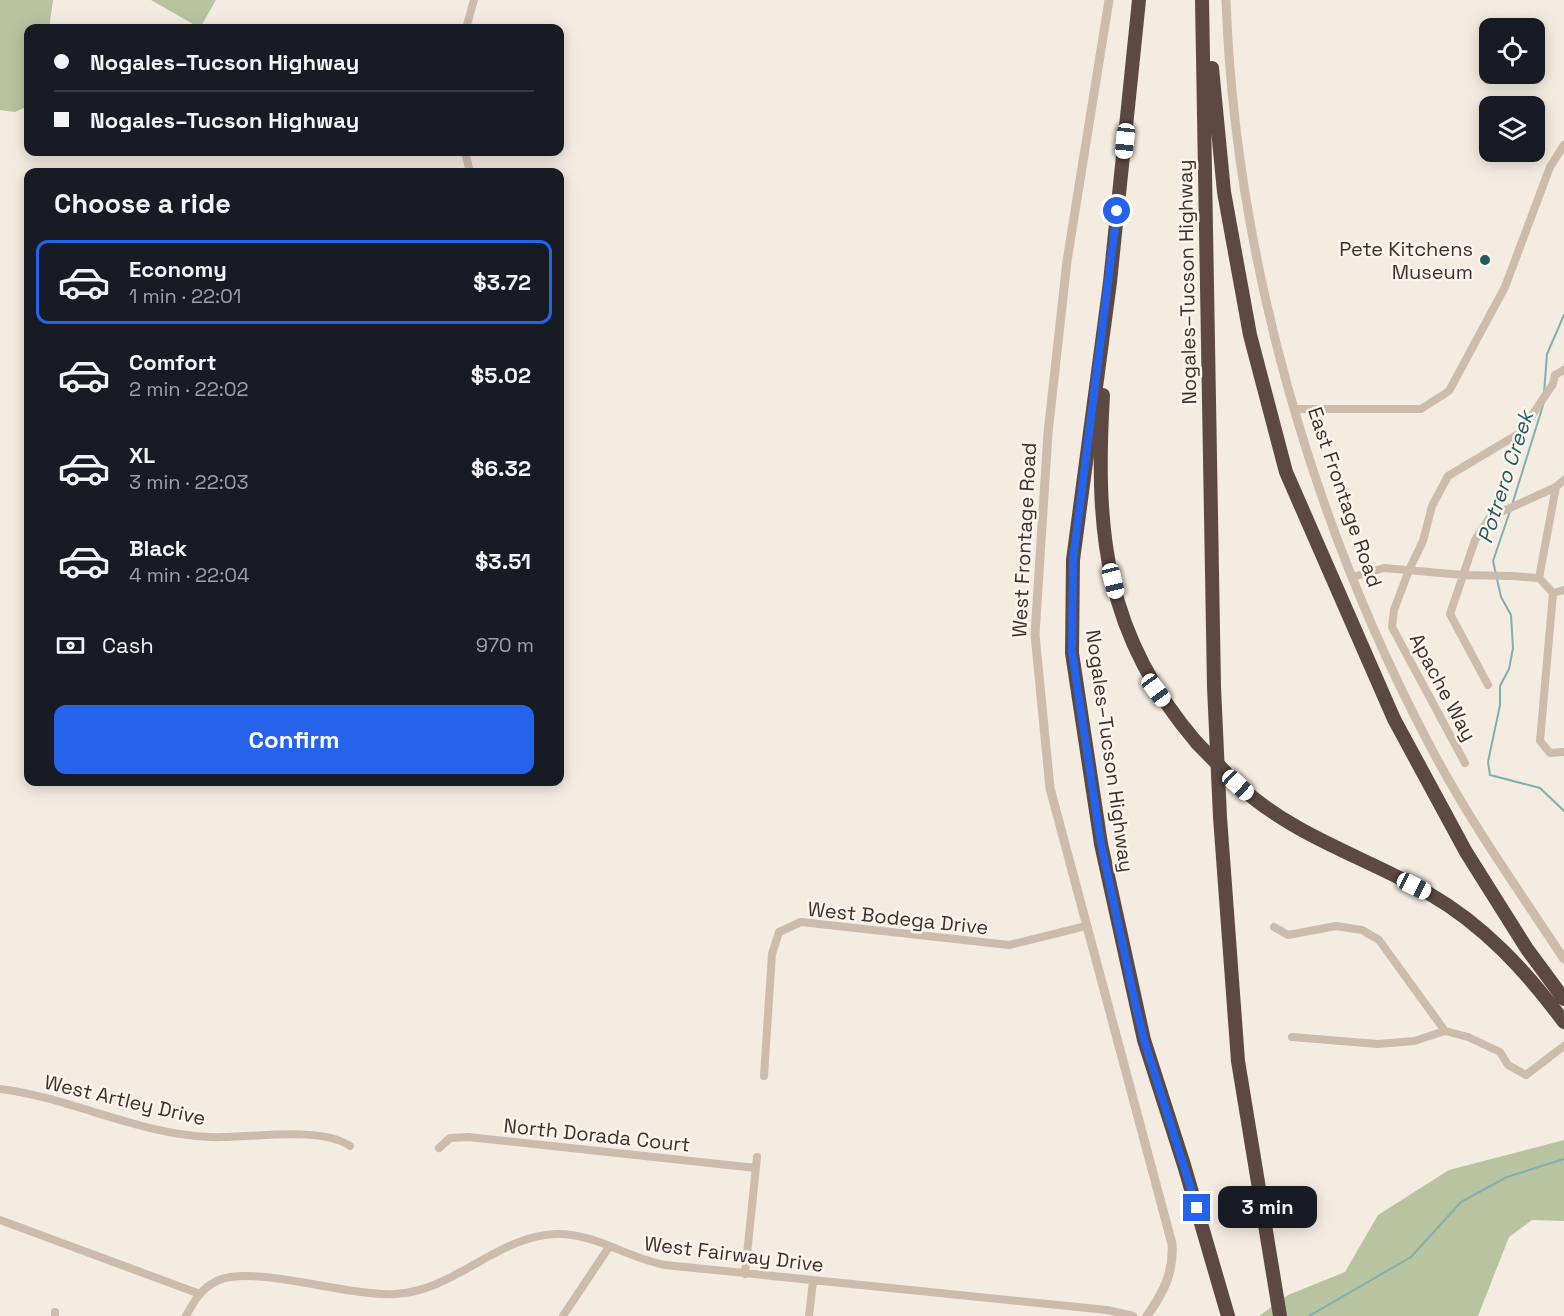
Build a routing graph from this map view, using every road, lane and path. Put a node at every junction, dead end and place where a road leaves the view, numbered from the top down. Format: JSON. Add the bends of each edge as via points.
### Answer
{"nodes":[{"id":1,"x":474,"y":0,"type":"edge"},
{"id":2,"x":1109,"y":0,"type":"edge"},
{"id":3,"x":1139,"y":0,"type":"edge"},
{"id":4,"x":1202,"y":0,"type":"edge"},
{"id":5,"x":1226,"y":0,"type":"edge"},
{"id":6,"x":467,"y":24,"type":"edge"},
{"id":7,"x":1202,"y":27,"type":"junction"},
{"id":8,"x":1564,"y":145,"type":"edge"},
{"id":9,"x":466,"y":156,"type":"edge"},
{"id":10,"x":469,"y":168,"type":"dead end"},
{"id":11,"x":1110,"y":282,"type":"junction"},
{"id":12,"x":1564,"y":370,"type":"edge"},
{"id":13,"x":1295,"y":409,"type":"junction"},
{"id":14,"x":1564,"y":480,"type":"edge"},
{"id":15,"x":1556,"y":487,"type":"junction"},
{"id":16,"x":1409,"y":570,"type":"junction"},
{"id":17,"x":1463,"y":575,"type":"junction"},
{"id":18,"x":1353,"y":577,"type":"junction"},
{"id":19,"x":1539,"y":578,"type":"junction"},
{"id":20,"x":1564,"y":591,"type":"edge"},
{"id":21,"x":1553,"y":593,"type":"junction"},
{"id":22,"x":1488,"y":685,"type":"dead end"},
{"id":23,"x":1564,"y":752,"type":"edge"},
{"id":24,"x":1465,"y":763,"type":"dead end"},
{"id":25,"x":1086,"y":926,"type":"junction"},
{"id":26,"x":1274,"y":927,"type":"dead end"},
{"id":27,"x":1564,"y":959,"type":"edge"},
{"id":28,"x":1564,"y":999,"type":"edge"},
{"id":29,"x":1564,"y":1022,"type":"edge"},
{"id":30,"x":1445,"y":1031,"type":"junction"},
{"id":31,"x":1292,"y":1037,"type":"dead end"},
{"id":32,"x":1564,"y":1046,"type":"edge"},
{"id":33,"x":764,"y":1076,"type":"dead end"},
{"id":34,"x":0,"y":1089,"type":"edge"},
{"id":35,"x":350,"y":1146,"type":"dead end"},
{"id":36,"x":439,"y":1148,"type":"dead end"},
{"id":37,"x":757,"y":1157,"type":"dead end"},
{"id":38,"x":756,"y":1168,"type":"junction"},
{"id":39,"x":0,"y":1220,"type":"edge"},
{"id":40,"x":609,"y":1247,"type":"junction"},
{"id":41,"x":745,"y":1274,"type":"junction"},
{"id":42,"x":813,"y":1281,"type":"junction"},
{"id":43,"x":200,"y":1293,"type":"junction"},
{"id":44,"x":186,"y":1316,"type":"edge"},
{"id":45,"x":563,"y":1316,"type":"edge"},
{"id":46,"x":809,"y":1316,"type":"edge"},
{"id":47,"x":1133,"y":1316,"type":"edge"},
{"id":48,"x":1147,"y":1316,"type":"edge"},
{"id":49,"x":1228,"y":1316,"type":"edge"},
{"id":50,"x":1280,"y":1316,"type":"edge"}],
"edges":[{"from":1,"to":6,"type":"street"},
{"from":2,"to":25,"type":"street","name":"West Frontage Road","via":[[1062,307],[1048,433],[1035,635],[1050,788]]},
{"from":3,"to":11,"type":"highway","name":"Nogales–Tucson Highway"},
{"from":4,"to":7,"type":"highway","name":"Nogales–Tucson Highway"},
{"from":5,"to":13,"type":"street","name":"East Frontage Road","via":[[1238,145],[1263,283]]},
{"from":7,"to":28,"type":"highway","via":[[1211,58],[1224,192],[1250,335],[1286,472],[1394,719],[1466,852],[1527,949]]},
{"from":7,"to":50,"type":"highway","name":"Nogales–Tucson Highway","via":[[1220,817],[1238,1061]]},
{"from":8,"to":13,"type":"street","via":[[1550,167],[1505,287],[1449,391],[1421,409]]},
{"from":9,"to":10,"type":"street"},
{"from":11,"to":29,"type":"highway","bridge":true,"via":[[1101,512],[1118,604],[1156,690],[1197,743],[1238,785],[1285,822],[1429,894],[1468,920],[1525,971]]},
{"from":11,"to":49,"type":"highway","name":"Nogales–Tucson Highway","via":[[1073,560],[1072,652],[1101,844],[1144,1040]]},
{"from":12,"to":16,"type":"street","name":"Apache Way","via":[[1555,375],[1520,433],[1448,476],[1432,506],[1424,540]]},
{"from":13,"to":18,"type":"street","name":"East Frontage Road","via":[[1319,488]]},
{"from":14,"to":15,"type":"street"},
{"from":15,"to":17,"type":"street","via":[[1490,517],[1475,540]]},
{"from":15,"to":19,"type":"street"},
{"from":16,"to":17,"type":"street"},
{"from":16,"to":18,"type":"street","via":[[1384,568]]},
{"from":16,"to":24,"type":"street","name":"Apache Way","via":[[1392,627]]},
{"from":17,"to":19,"type":"street"},
{"from":17,"to":22,"type":"street","via":[[1450,614]]},
{"from":18,"to":27,"type":"street","name":"East Frontage Road","via":[[1429,744],[1483,837]]},
{"from":19,"to":21,"type":"street"},
{"from":20,"to":21,"type":"street"},
{"from":21,"to":23,"type":"street","via":[[1540,741],[1550,753]]},
{"from":25,"to":33,"type":"street","name":"West Bodega Drive","via":[[1009,945],[801,922],[779,932],[772,954]]},
{"from":25,"to":48,"type":"street","name":"West Frontage Road","via":[[1172,1244],[1168,1281]]},
{"from":26,"to":30,"type":"street","via":[[1288,935],[1328,926],[1362,930],[1379,940]]},
{"from":30,"to":31,"type":"street","via":[[1414,1041],[1378,1044]]},
{"from":30,"to":32,"type":"street","via":[[1500,1052],[1508,1065],[1526,1075]]},
{"from":34,"to":35,"type":"street","name":"West Artley Drive","via":[[172,1132],[207,1137],[322,1136]]},
{"from":36,"to":38,"type":"street","name":"North Dorada Court","via":[[450,1138],[468,1137]]},
{"from":37,"to":38,"type":"street"},
{"from":38,"to":41,"type":"street"},
{"from":39,"to":43,"type":"street"},
{"from":40,"to":41,"type":"street","name":"West Fairway Drive","via":[[650,1263]]},
{"from":40,"to":43,"type":"street","name":"West Fairway Drive","via":[[568,1234],[532,1238],[447,1281],[408,1293],[374,1293],[238,1275],[220,1280]]},
{"from":40,"to":45,"type":"street"},
{"from":41,"to":42,"type":"street","name":"West Fairway Drive"},
{"from":42,"to":46,"type":"street"},
{"from":42,"to":47,"type":"street","name":"West Fairway Drive","via":[[1107,1310]]},
{"from":43,"to":44,"type":"street","name":"West Fairway Drive"}]}
